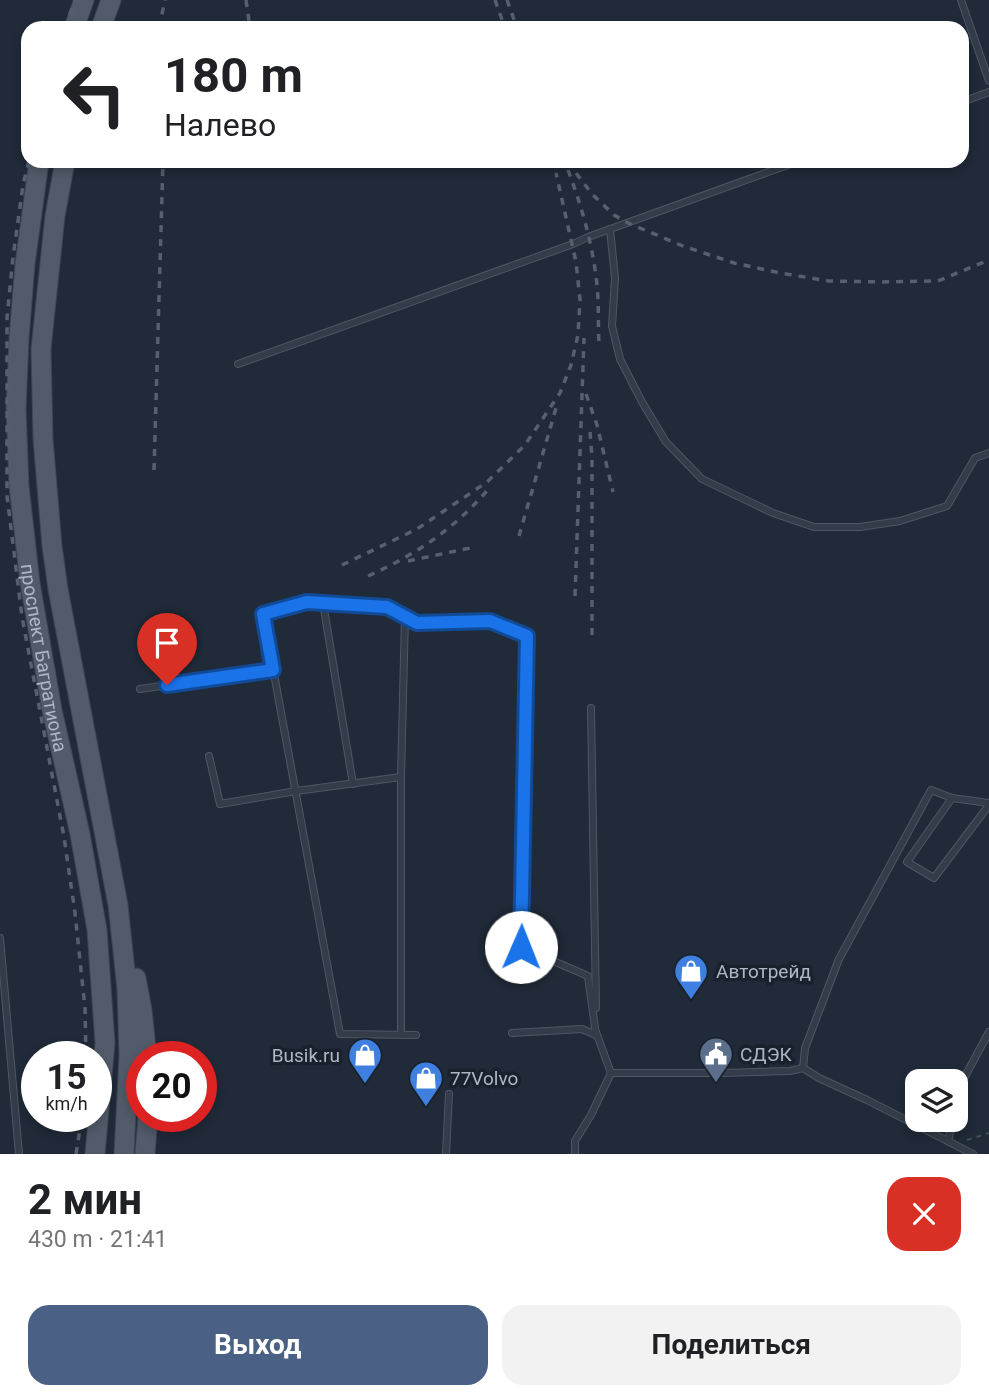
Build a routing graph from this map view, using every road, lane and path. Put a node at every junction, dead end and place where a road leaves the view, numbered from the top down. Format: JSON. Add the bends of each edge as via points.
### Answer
{"nodes":[{"id":1,"x":84,"y":0,"type":"edge"},
{"id":2,"x":111,"y":0,"type":"edge"},
{"id":3,"x":961,"y":0,"type":"edge"},
{"id":4,"x":76,"y":21,"type":"edge"},
{"id":5,"x":104,"y":21,"type":"edge"},
{"id":6,"x":968,"y":21,"type":"edge"},
{"id":7,"x":969,"y":23,"type":"edge"},
{"id":8,"x":989,"y":81,"type":"edge"},
{"id":9,"x":989,"y":92,"type":"edge"},
{"id":10,"x":969,"y":99,"type":"edge"},
{"id":11,"x":39,"y":168,"type":"edge"},
{"id":12,"x":64,"y":168,"type":"edge"},
{"id":13,"x":780,"y":168,"type":"edge"},
{"id":14,"x":610,"y":229,"type":"junction"},
{"id":15,"x":238,"y":364,"type":"dead end"},
{"id":16,"x":989,"y":453,"type":"edge"},
{"id":17,"x":323,"y":603,"type":"junction"},
{"id":18,"x":405,"y":617,"type":"junction"},
{"id":19,"x":273,"y":670,"type":"junction"},
{"id":20,"x":140,"y":689,"type":"dead end"},
{"id":21,"x":591,"y":708,"type":"dead end"},
{"id":22,"x":209,"y":756,"type":"dead end"},
{"id":23,"x":401,"y":777,"type":"junction"},
{"id":24,"x":353,"y":784,"type":"junction"},
{"id":25,"x":296,"y":791,"type":"junction"},
{"id":26,"x":952,"y":798,"type":"junction"},
{"id":27,"x":989,"y":804,"type":"edge"},
{"id":28,"x":118,"y":905,"type":"junction"},
{"id":29,"x":0,"y":938,"type":"edge"},
{"id":30,"x":989,"y":1032,"type":"edge"},
{"id":31,"x":512,"y":1033,"type":"dead end"},
{"id":32,"x":401,"y":1034,"type":"junction"},
{"id":33,"x":416,"y":1035,"type":"dead end"},
{"id":34,"x":596,"y":1035,"type":"junction"},
{"id":35,"x":145,"y":1041,"type":"edge"},
{"id":36,"x":803,"y":1068,"type":"junction"},
{"id":37,"x":968,"y":1071,"type":"edge"},
{"id":38,"x":611,"y":1073,"type":"junction"},
{"id":39,"x":604,"y":1087,"type":"junction"},
{"id":40,"x":612,"y":1092,"type":"dead end"},
{"id":41,"x":449,"y":1094,"type":"dead end"},
{"id":42,"x":147,"y":1132,"type":"edge"},
{"id":43,"x":950,"y":1132,"type":"edge"},
{"id":44,"x":989,"y":1133,"type":"edge"},
{"id":45,"x":948,"y":1141,"type":"junction"},
{"id":46,"x":963,"y":1142,"type":"dead end"},
{"id":47,"x":574,"y":1153,"type":"edge"},
{"id":48,"x":19,"y":1154,"type":"edge"},
{"id":49,"x":95,"y":1154,"type":"edge"},
{"id":50,"x":124,"y":1154,"type":"edge"},
{"id":51,"x":145,"y":1154,"type":"edge"},
{"id":52,"x":446,"y":1154,"type":"edge"},
{"id":53,"x":973,"y":1154,"type":"edge"}],
"edges":[{"from":1,"to":4,"type":"main road"},
{"from":2,"to":5,"type":"main road"},
{"from":3,"to":6,"type":"lane"},
{"from":7,"to":8,"type":"lane"},
{"from":9,"to":10,"type":"lane"},
{"from":11,"to":49,"type":"main road","name":"проспект Багратиона","via":[[19,338],[19,486],[52,710],[97,930],[105,1043]]},
{"from":12,"to":28,"type":"main road","name":"проспект Багратиона","via":[[41,349],[43,439],[58,589]]},
{"from":13,"to":14,"type":"lane"},
{"from":14,"to":15,"type":"lane"},
{"from":14,"to":16,"type":"lane","via":[[615,278],[612,326],[620,359],[666,442],[702,479],[814,527],[860,527],[900,521],[947,506],[975,458]]},
{"from":17,"to":18,"type":"lane","via":[[387,607]]},
{"from":17,"to":19,"type":"lane","via":[[307,602],[263,614]]},
{"from":17,"to":24,"type":"lane"},
{"from":18,"to":23,"type":"lane"},
{"from":18,"to":34,"type":"lane","via":[[417,623],[490,621],[527,636],[521,947],[588,976]]},
{"from":19,"to":20,"type":"lane"},
{"from":19,"to":25,"type":"lane"},
{"from":21,"to":34,"type":"lane"},
{"from":22,"to":25,"type":"lane","via":[[220,804]]},
{"from":23,"to":24,"type":"lane"},
{"from":23,"to":32,"type":"lane"},
{"from":24,"to":25,"type":"lane"},
{"from":25,"to":32,"type":"lane","via":[[340,1034]]},
{"from":26,"to":27,"type":"lane"},
{"from":26,"to":27,"type":"lane","via":[[907,862],[934,878]]},
{"from":26,"to":36,"type":"lane","via":[[931,790],[839,959]]},
{"from":28,"to":35,"type":"main road"},
{"from":28,"to":50,"type":"main road","name":"проспект Багратиона","via":[[129,1056]]},
{"from":29,"to":48,"type":"lane"},
{"from":30,"to":37,"type":"lane"},
{"from":31,"to":34,"type":"lane","via":[[582,1029]]},
{"from":32,"to":33,"type":"lane"},
{"from":34,"to":38,"type":"lane","via":[[609,1058]]},
{"from":36,"to":38,"type":"lane"},
{"from":36,"to":45,"type":"lane"},
{"from":38,"to":39,"type":"lane"},
{"from":39,"to":40,"type":"lane"},
{"from":39,"to":47,"type":"lane","via":[[575,1142]]},
{"from":41,"to":52,"type":"lane"},
{"from":42,"to":51,"type":"main road"},
{"from":43,"to":45,"type":"lane"},
{"from":44,"to":46,"type":"path"},
{"from":45,"to":53,"type":"lane"}]}
